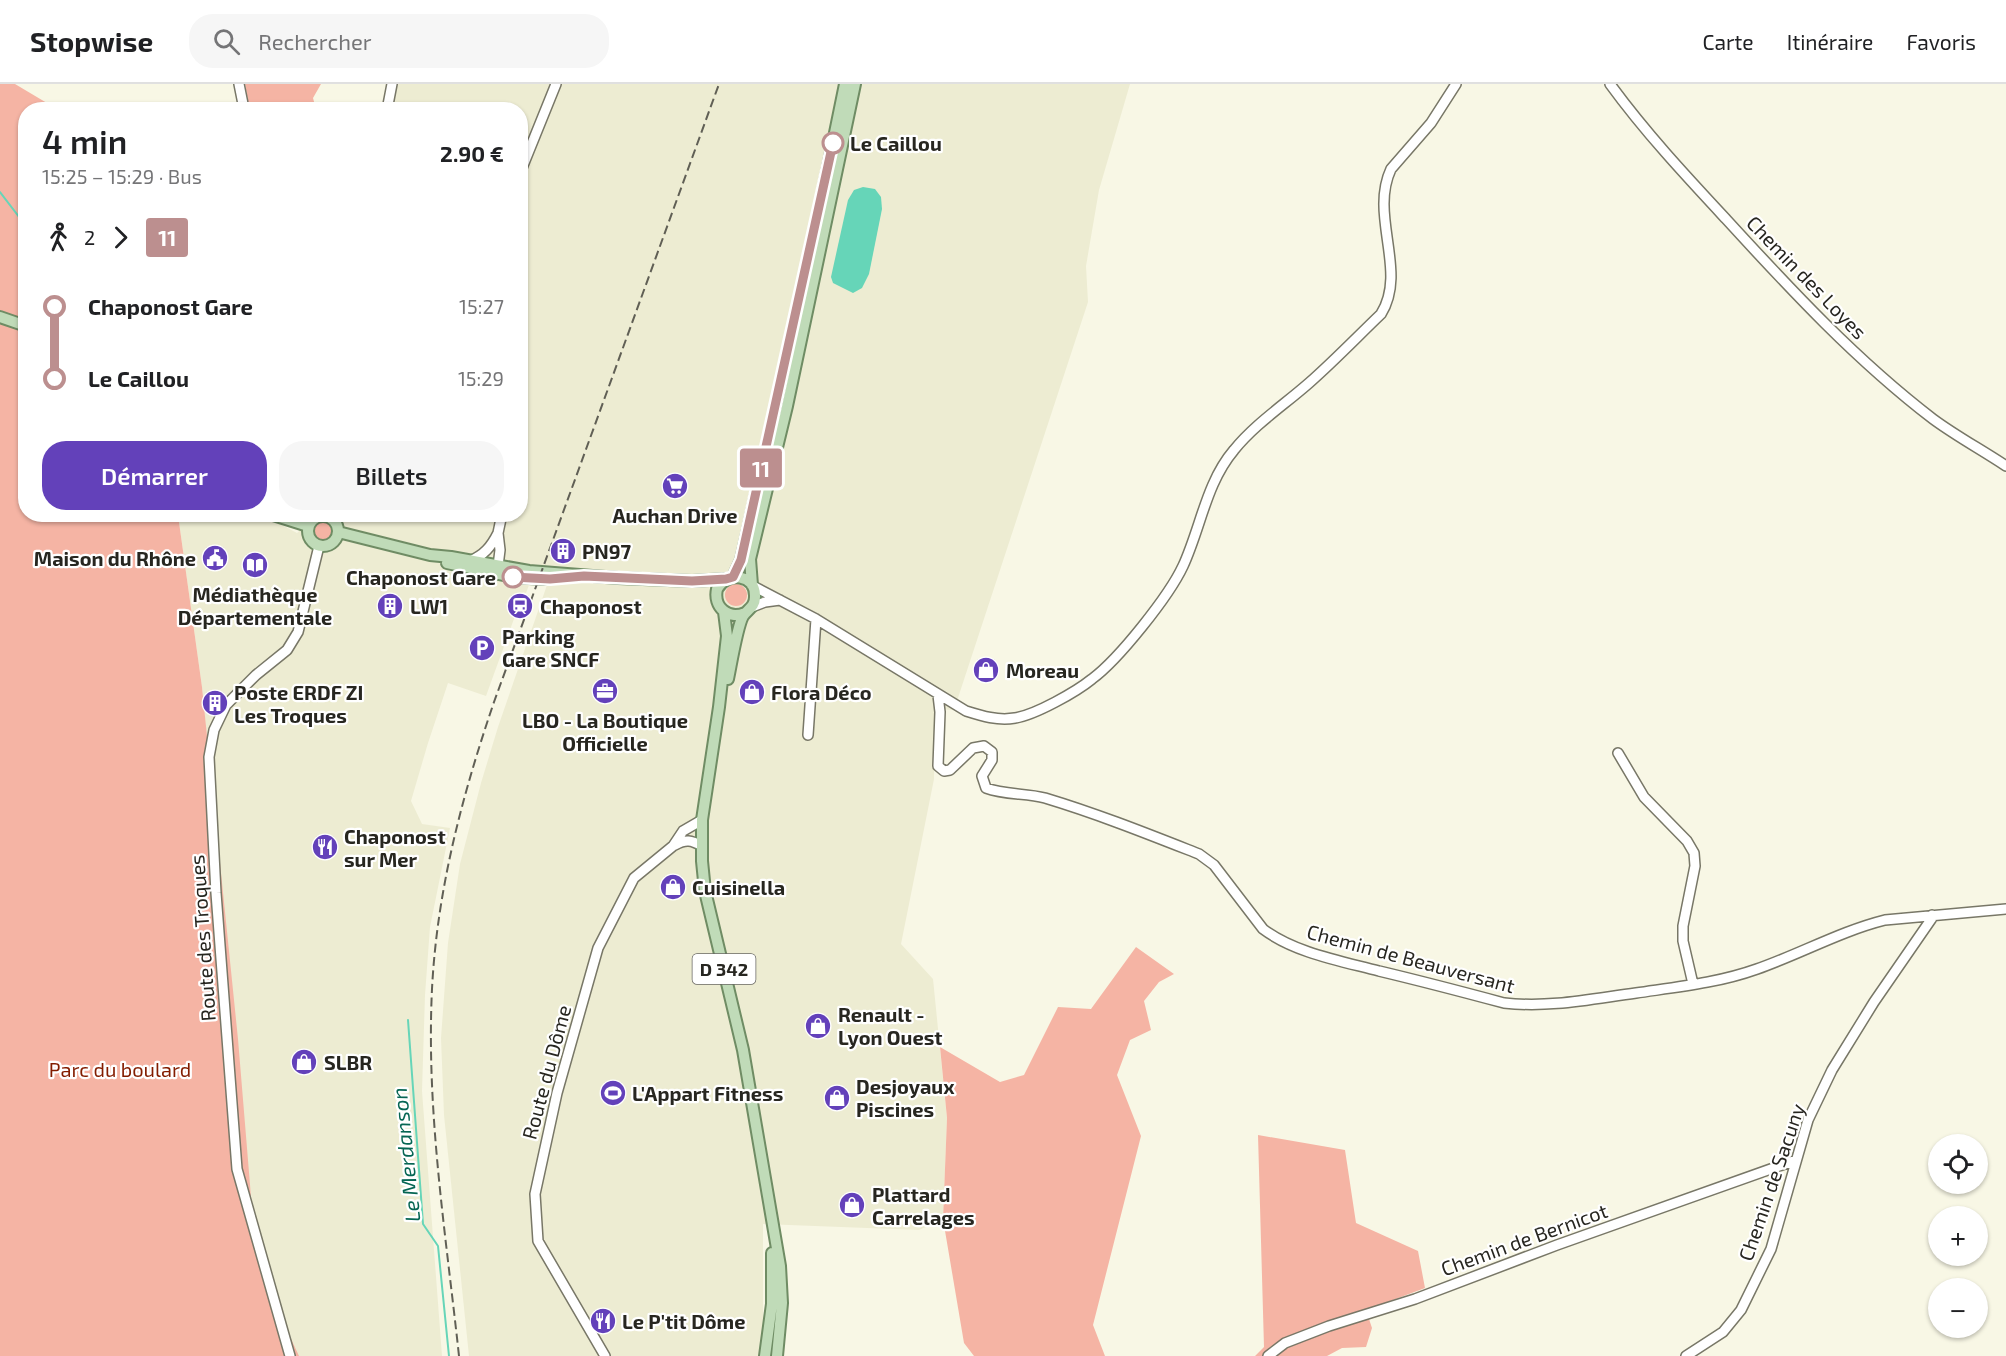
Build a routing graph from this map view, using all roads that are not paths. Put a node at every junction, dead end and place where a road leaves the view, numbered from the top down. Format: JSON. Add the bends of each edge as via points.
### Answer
{"nodes":[{"id":1,"x":238,"y":84,"type":"edge"},
{"id":2,"x":392,"y":84,"type":"edge"},
{"id":3,"x":556,"y":84,"type":"edge"},
{"id":4,"x":845,"y":84,"type":"edge"},
{"id":5,"x":855,"y":84,"type":"edge"},
{"id":6,"x":1456,"y":84,"type":"edge"},
{"id":7,"x":1610,"y":84,"type":"edge"},
{"id":8,"x":242,"y":102,"type":"edge"},
{"id":9,"x":389,"y":102,"type":"edge"},
{"id":10,"x":528,"y":152,"type":"edge"},
{"id":11,"x":0,"y":317,"type":"edge"},
{"id":12,"x":18,"y":323,"type":"edge"},
{"id":13,"x":2006,"y":466,"type":"edge"},
{"id":14,"x":295,"y":522,"type":"edge"},
{"id":15,"x":312,"y":522,"type":"edge"},
{"id":16,"x":335,"y":522,"type":"edge"},
{"id":17,"x":500,"y":522,"type":"edge"},
{"id":18,"x":308,"y":526,"type":"junction"},
{"id":19,"x":338,"y":532,"type":"junction"},
{"id":20,"x":498,"y":533,"type":"junction"},
{"id":21,"x":319,"y":546,"type":"junction"},
{"id":22,"x":430,"y":555,"type":"junction"},
{"id":23,"x":470,"y":561,"type":"junction"},
{"id":24,"x":498,"y":566,"type":"junction"},
{"id":25,"x":584,"y":576,"type":"junction"},
{"id":26,"x":730,"y":578,"type":"junction"},
{"id":27,"x":692,"y":581,"type":"junction"},
{"id":28,"x":752,"y":585,"type":"junction"},
{"id":29,"x":716,"y":598,"type":"junction"},
{"id":30,"x":780,"y":600,"type":"junction"},
{"id":31,"x":748,"y":610,"type":"junction"},
{"id":32,"x":724,"y":612,"type":"junction"},
{"id":33,"x":816,"y":619,"type":"junction"},
{"id":34,"x":938,"y":695,"type":"junction"},
{"id":35,"x":719,"y":708,"type":"junction"},
{"id":36,"x":808,"y":735,"type":"dead end"},
{"id":37,"x":1618,"y":753,"type":"dead end"},
{"id":38,"x":702,"y":819,"type":"junction"},
{"id":39,"x":673,"y":846,"type":"junction"},
{"id":40,"x":702,"y":846,"type":"junction"},
{"id":41,"x":2006,"y":909,"type":"edge"},
{"id":42,"x":1932,"y":915,"type":"junction"},
{"id":43,"x":1693,"y":984,"type":"junction"},
{"id":44,"x":1796,"y":1160,"type":"junction"},
{"id":45,"x":772,"y":1228,"type":"junction"},
{"id":46,"x":290,"y":1356,"type":"edge"},
{"id":47,"x":605,"y":1356,"type":"edge"},
{"id":48,"x":765,"y":1356,"type":"edge"},
{"id":49,"x":777,"y":1356,"type":"edge"},
{"id":50,"x":1268,"y":1356,"type":"edge"},
{"id":51,"x":1686,"y":1356,"type":"edge"}],
"edges":[{"from":1,"to":8,"type":"street"},
{"from":2,"to":9,"type":"street"},
{"from":3,"to":10,"type":"street"},
{"from":4,"to":26,"type":"main road","via":[[741,560]]},
{"from":5,"to":28,"type":"main road","via":[[787,406],[750,559]]},
{"from":6,"to":34,"type":"street","via":[[1431,123],[1391,169],[1384,187],[1391,283],[1386,307],[1234,449],[1215,477],[1182,569],[1148,618],[1092,680],[1033,714],[999,719],[983,716]]},
{"from":7,"to":13,"type":"street","name":"Chemin des Loyes","via":[[1632,114],[1801,301],[1891,385],[1935,420]]},
{"from":11,"to":12,"type":"main road"},
{"from":14,"to":18,"type":"main road"},
{"from":15,"to":18,"type":"main road"},
{"from":16,"to":19,"type":"main road"},
{"from":17,"to":20,"type":"street"},
{"from":18,"to":21,"type":"main road","via":[[310,540]]},
{"from":19,"to":21,"type":"main road","via":[[332,543]]},
{"from":19,"to":22,"type":"main road"},
{"from":20,"to":23,"type":"street","via":[[490,548]]},
{"from":20,"to":24,"type":"street"},
{"from":21,"to":46,"type":"street","name":"Route des Troques","via":[[298,632],[287,650],[226,705],[214,730],[210,758],[237,1168]]},
{"from":22,"to":23,"type":"main road"},
{"from":22,"to":25,"type":"main road","via":[[444,563],[513,577]]},
{"from":23,"to":24,"type":"main road"},
{"from":24,"to":25,"type":"main road"},
{"from":25,"to":27,"type":"main road"},
{"from":26,"to":27,"type":"main road"},
{"from":26,"to":28,"type":"main road","via":[[744,578]]},
{"from":26,"to":29,"type":"main road","via":[[717,589]]},
{"from":27,"to":29,"type":"main road"},
{"from":28,"to":30,"type":"street"},
{"from":28,"to":31,"type":"main road","via":[[756,597]]},
{"from":29,"to":32,"type":"main road"},
{"from":30,"to":31,"type":"street"},
{"from":30,"to":33,"type":"street"},
{"from":31,"to":32,"type":"main road","via":[[734,616]]},
{"from":31,"to":35,"type":"main road","number":"D 342","via":[[742,619]]},
{"from":32,"to":35,"type":"main road","number":"D 342","via":[[727,636]]},
{"from":33,"to":34,"type":"street"},
{"from":33,"to":36,"type":"street"},
{"from":34,"to":43,"type":"street","name":"Chemin de Beauversant","via":[[938,766],[944,771],[973,748],[984,746],[992,752],[992,760],[982,776],[986,788],[1031,794],[1087,811],[1199,854],[1214,865],[1263,929],[1286,943],[1339,961],[1531,1006]]},
{"from":35,"to":38,"type":"main road","number":"D 342"},
{"from":37,"to":43,"type":"street","via":[[1644,796],[1694,853],[1683,926]]},
{"from":38,"to":39,"type":"street","name":"Route du Dôme","via":[[683,831]]},
{"from":38,"to":40,"type":"main road","number":"D 342"},
{"from":39,"to":40,"type":"street","via":[[684,840]]},
{"from":39,"to":47,"type":"street","name":"Route du Dôme","via":[[634,878],[598,948],[557,1093],[534,1194],[538,1241]]},
{"from":40,"to":45,"type":"main road","number":"D 342","via":[[705,891],[744,1050]]},
{"from":41,"to":42,"type":"street","name":"Chemin de Beauversant"},
{"from":42,"to":43,"type":"street","name":"Chemin de Beauversant","via":[[1867,924],[1758,969]]},
{"from":42,"to":44,"type":"street","name":"Chemin de Sacuny","via":[[1832,1070],[1808,1120]]},
{"from":44,"to":50,"type":"street","name":"Chemin de Bernicot","via":[[1415,1299],[1329,1326],[1285,1343]]},
{"from":44,"to":51,"type":"street","name":"Chemin de Sacuny","via":[[1771,1249],[1741,1310],[1723,1332]]},
{"from":45,"to":48,"type":"main road","number":"D 342","via":[[772,1304]]},
{"from":45,"to":49,"type":"main road","number":"D 342","via":[[782,1303]]}]}
